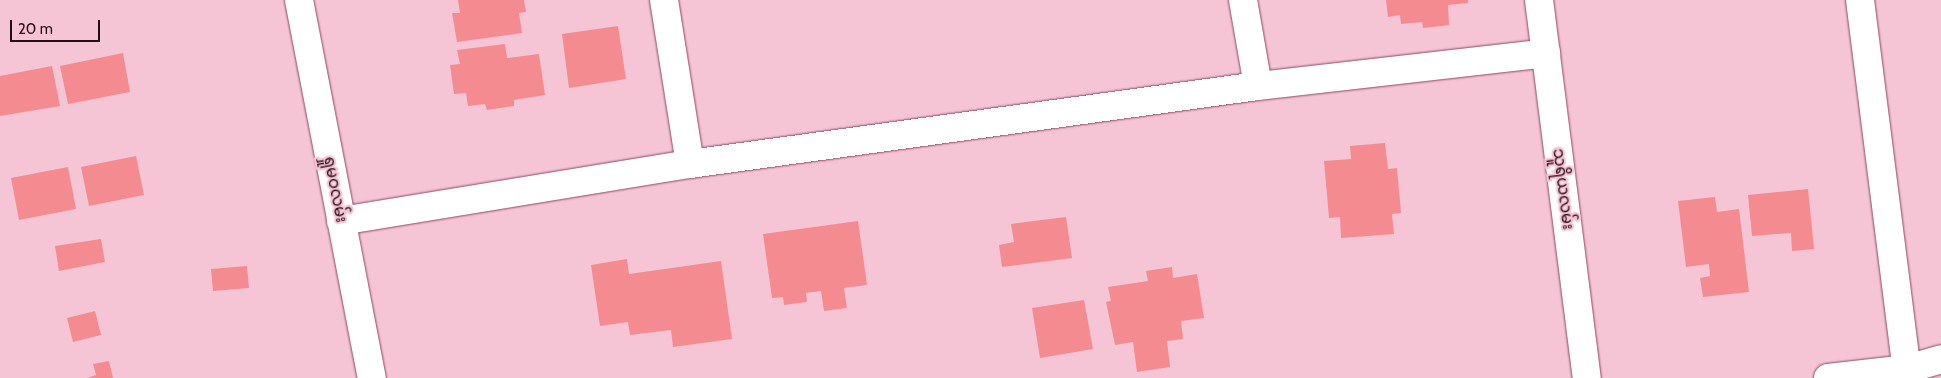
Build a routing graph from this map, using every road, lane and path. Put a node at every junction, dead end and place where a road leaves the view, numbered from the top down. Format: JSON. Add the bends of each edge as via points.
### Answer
{"nodes":[{"id":1,"x":299,"y":0,"type":"edge"},
{"id":2,"x":664,"y":0,"type":"edge"},
{"id":3,"x":1243,"y":0,"type":"edge"},
{"id":4,"x":1539,"y":0,"type":"edge"},
{"id":5,"x":1860,"y":0,"type":"edge"},
{"id":6,"x":1546,"y":52,"type":"junction"},
{"id":7,"x":1258,"y":86,"type":"junction"},
{"id":8,"x":690,"y":164,"type":"junction"},
{"id":9,"x":341,"y":221,"type":"junction"},
{"id":10,"x":1941,"y":359,"type":"edge"},
{"id":11,"x":1908,"y":374,"type":"edge"},
{"id":12,"x":372,"y":378,"type":"edge"},
{"id":13,"x":1587,"y":378,"type":"edge"},
{"id":14,"x":1828,"y":378,"type":"edge"}],
"edges":[{"from":1,"to":9,"type":"street","name":"ရှုမဝလမ်း"},
{"from":2,"to":8,"type":"street"},
{"from":3,"to":7,"type":"street"},
{"from":4,"to":6,"type":"street","name":"သူရိယလမ်း"},
{"from":5,"to":11,"type":"street"},
{"from":6,"to":7,"type":"street"},
{"from":6,"to":13,"type":"street","name":"သူရိယလမ်း"},
{"from":7,"to":8,"type":"street"},
{"from":8,"to":9,"type":"street"},
{"from":9,"to":12,"type":"street","name":"ရှုမဝလမ်း"},
{"from":10,"to":11,"type":"street"},
{"from":11,"to":14,"type":"street"}]}
